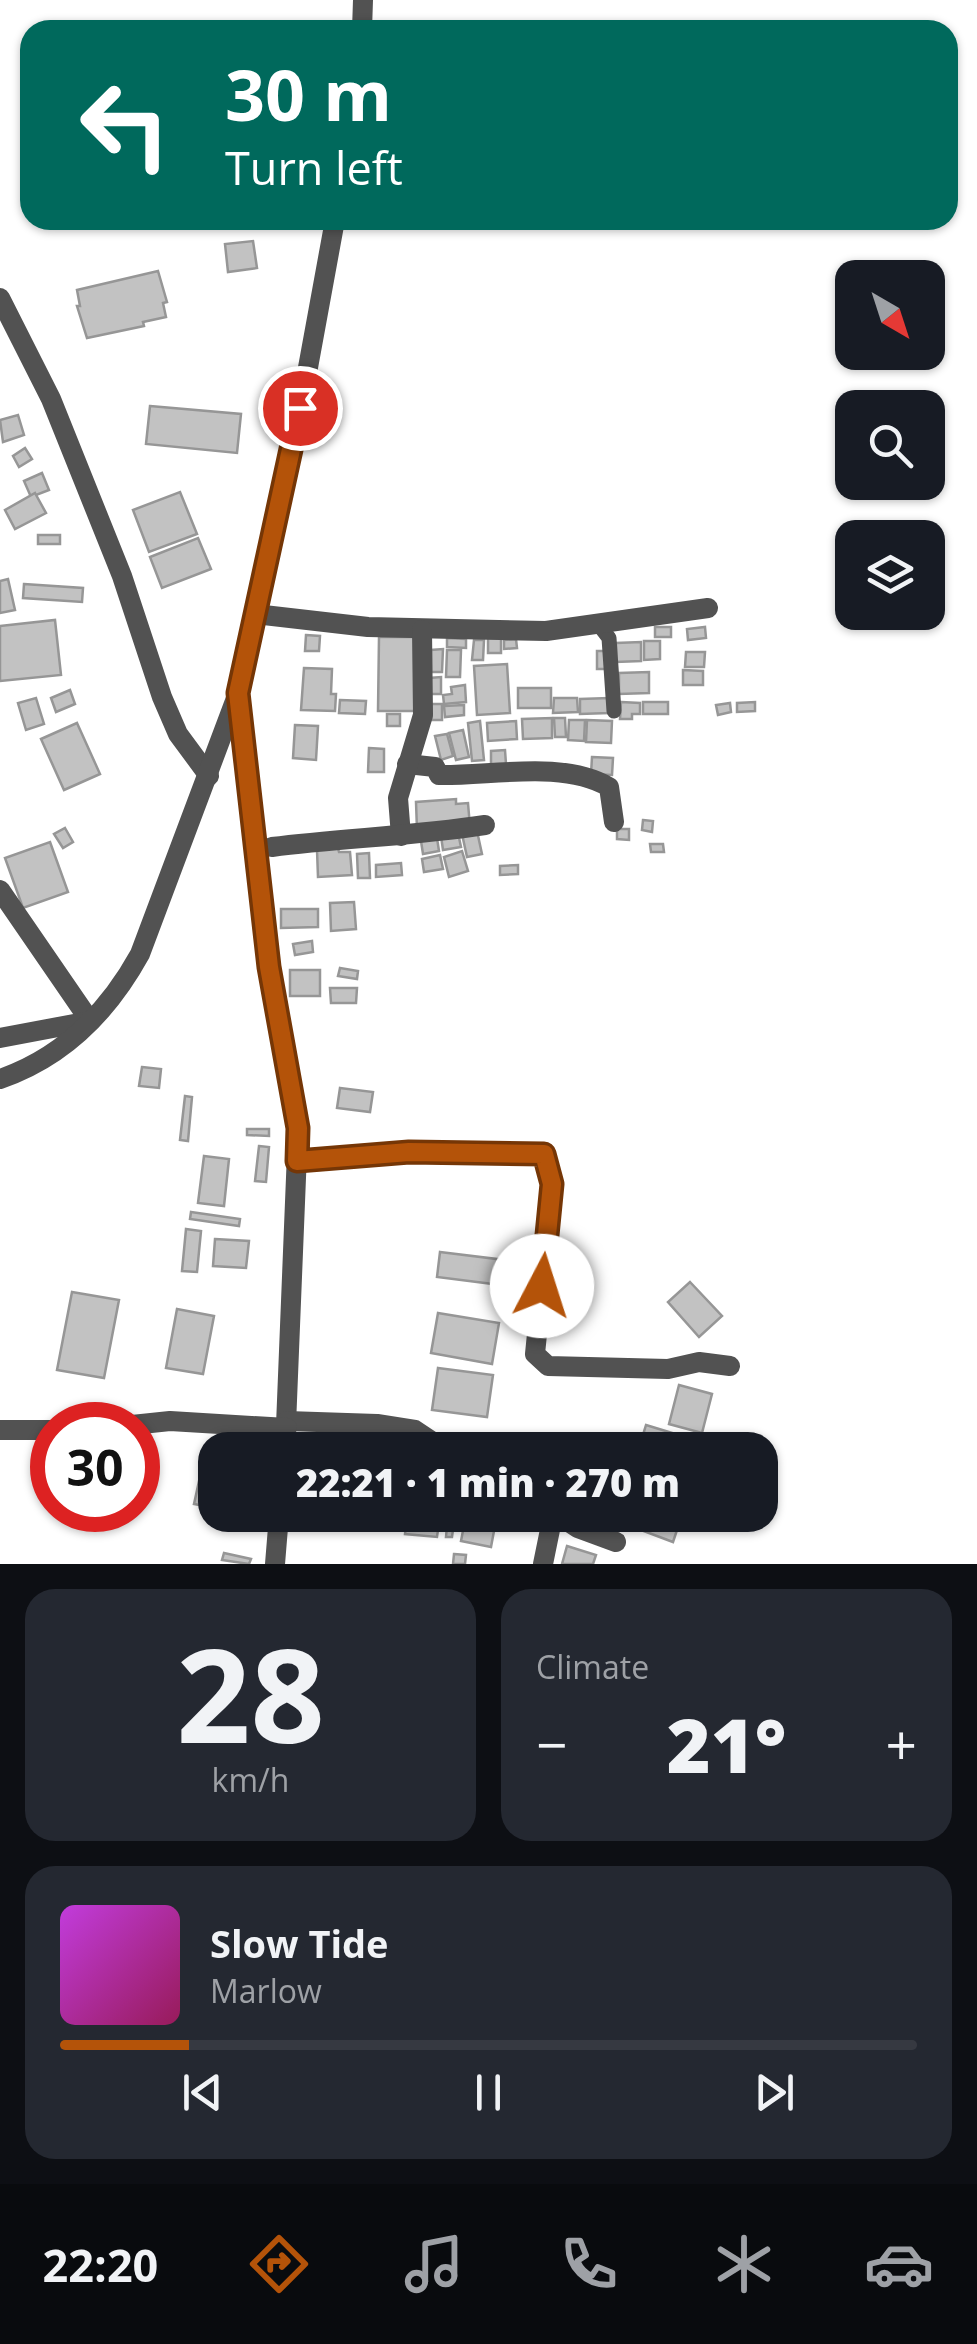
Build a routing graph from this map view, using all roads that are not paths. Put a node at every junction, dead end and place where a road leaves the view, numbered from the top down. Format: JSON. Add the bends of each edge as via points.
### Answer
{"nodes":[{"id":1,"x":332,"y":230,"type":"edge"},
{"id":2,"x":0,"y":298,"type":"edge"},
{"id":3,"x":708,"y":608,"type":"dead end"},
{"id":4,"x":255,"y":614,"type":"junction"},
{"id":5,"x":599,"y":626,"type":"junction"},
{"id":6,"x":422,"y":630,"type":"junction"},
{"id":7,"x":238,"y":693,"type":"junction"},
{"id":8,"x":614,"y":711,"type":"dead end"},
{"id":9,"x":408,"y":764,"type":"junction"},
{"id":10,"x":209,"y":776,"type":"junction"},
{"id":11,"x":614,"y":822,"type":"dead end"},
{"id":12,"x":485,"y":825,"type":"dead end"},
{"id":13,"x":401,"y":836,"type":"junction"},
{"id":14,"x":272,"y":847,"type":"dead end"},
{"id":15,"x":0,"y":890,"type":"edge"},
{"id":16,"x":90,"y":1021,"type":"junction"},
{"id":17,"x":0,"y":1038,"type":"edge"},
{"id":18,"x":0,"y":1078,"type":"edge"},
{"id":19,"x":297,"y":1161,"type":"junction"},
{"id":20,"x":730,"y":1366,"type":"dead end"},
{"id":21,"x":160,"y":1423,"type":"edge"},
{"id":22,"x":287,"y":1424,"type":"junction"},
{"id":23,"x":0,"y":1430,"type":"edge"},
{"id":24,"x":30,"y":1430,"type":"edge"},
{"id":25,"x":286,"y":1432,"type":"edge"},
{"id":26,"x":418,"y":1432,"type":"edge"},
{"id":27,"x":278,"y":1532,"type":"edge"},
{"id":28,"x":551,"y":1532,"type":"edge"},
{"id":29,"x":589,"y":1532,"type":"edge"},
{"id":30,"x":616,"y":1542,"type":"dead end"},
{"id":31,"x":275,"y":1564,"type":"edge"},
{"id":32,"x":543,"y":1564,"type":"edge"}],
"edges":[{"from":1,"to":4,"type":"street"},
{"from":2,"to":10,"type":"street","via":[[52,399],[178,734]]},
{"from":3,"to":5,"type":"street"},
{"from":4,"to":6,"type":"street"},
{"from":4,"to":7,"type":"street"},
{"from":5,"to":6,"type":"street"},
{"from":5,"to":8,"type":"lane","via":[[609,638]]},
{"from":6,"to":9,"type":"street","via":[[423,715]]},
{"from":7,"to":10,"type":"street"},
{"from":7,"to":19,"type":"street","via":[[269,967],[298,1128]]},
{"from":9,"to":11,"type":"street","via":[[436,766],[439,775],[562,771],[595,779],[609,786]]},
{"from":9,"to":13,"type":"street","via":[[398,798]]},
{"from":10,"to":16,"type":"street","via":[[140,954],[118,993]]},
{"from":12,"to":13,"type":"street"},
{"from":13,"to":14,"type":"street"},
{"from":15,"to":16,"type":"street"},
{"from":16,"to":17,"type":"street"},
{"from":16,"to":18,"type":"street","via":[[71,1042]]},
{"from":19,"to":20,"type":"street","via":[[409,1152],[544,1154],[552,1184],[535,1354],[548,1366]]},
{"from":19,"to":22,"type":"street"},
{"from":21,"to":22,"type":"street"},
{"from":22,"to":25,"type":"street"},
{"from":22,"to":26,"type":"street","via":[[378,1424]]},
{"from":23,"to":24,"type":"street"},
{"from":27,"to":31,"type":"street"},
{"from":28,"to":32,"type":"street"},
{"from":29,"to":30,"type":"street"}]}
